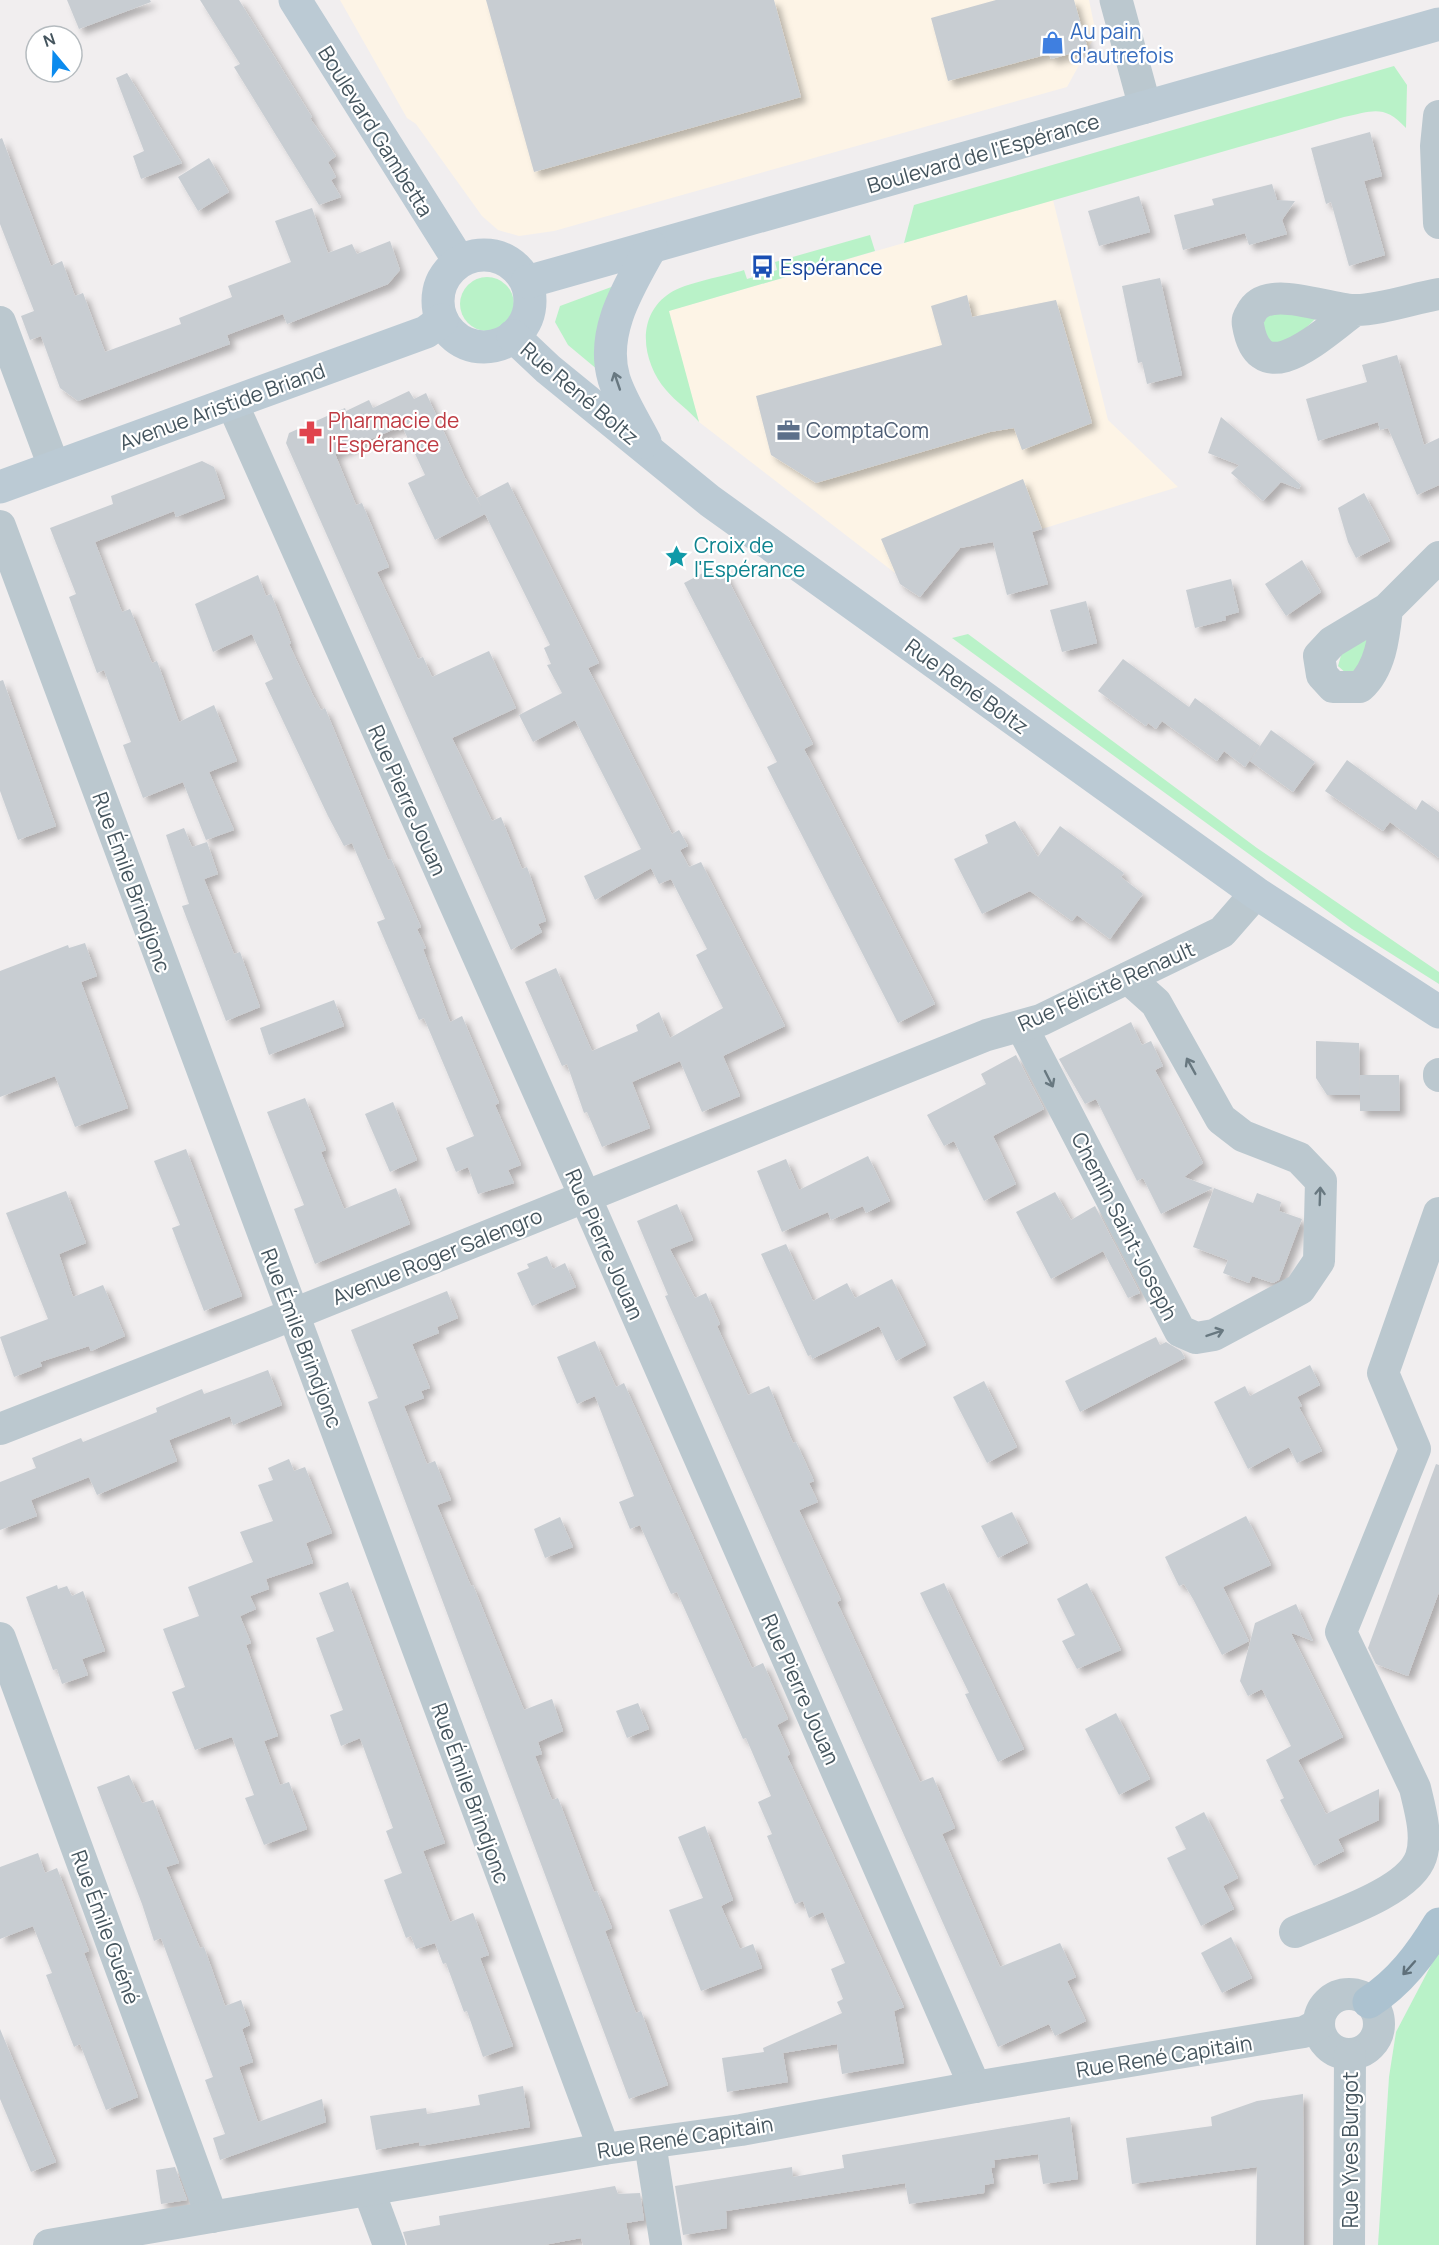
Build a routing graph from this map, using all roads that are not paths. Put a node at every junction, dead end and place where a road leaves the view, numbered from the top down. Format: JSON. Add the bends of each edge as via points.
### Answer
{"nodes":[{"id":1,"x":295,"y":0,"type":"edge"},
{"id":2,"x":1116,"y":0,"type":"edge"},
{"id":3,"x":1439,"y":24,"type":"edge"},
{"id":4,"x":1145,"y":107,"type":"junction"},
{"id":5,"x":1439,"y":116,"type":"edge"},
{"id":6,"x":1439,"y":223,"type":"edge"},
{"id":7,"x":651,"y":248,"type":"junction"},
{"id":8,"x":459,"y":261,"type":"junction"},
{"id":9,"x":526,"y":282,"type":"junction"},
{"id":10,"x":1439,"y":294,"type":"edge"},
{"id":11,"x":1354,"y":311,"type":"dead end"},
{"id":12,"x":442,"y":320,"type":"junction"},
{"id":13,"x":0,"y":322,"type":"edge"},
{"id":14,"x":513,"y":336,"type":"junction"},
{"id":15,"x":232,"y":403,"type":"junction"},
{"id":16,"x":651,"y":453,"type":"junction"},
{"id":17,"x":54,"y":467,"type":"junction"},
{"id":18,"x":0,"y":487,"type":"edge"},
{"id":19,"x":0,"y":526,"type":"edge"},
{"id":20,"x":1439,"y":557,"type":"edge"},
{"id":21,"x":1387,"y":609,"type":"dead end"},
{"id":22,"x":1256,"y":893,"type":"junction"},
{"id":23,"x":1128,"y":978,"type":"junction"},
{"id":24,"x":1439,"y":1012,"type":"edge"},
{"id":25,"x":1022,"y":1027,"type":"junction"},
{"id":26,"x":873,"y":1080,"type":"joint"},
{"id":27,"x":584,"y":1196,"type":"junction"},
{"id":28,"x":1439,"y":1213,"type":"edge"},
{"id":29,"x":293,"y":1314,"type":"junction"},
{"id":30,"x":0,"y":1429,"type":"edge"},
{"id":31,"x":0,"y":1638,"type":"edge"},
{"id":32,"x":1439,"y":1924,"type":"edge"},
{"id":33,"x":1295,"y":1932,"type":"dead end"},
{"id":34,"x":1369,"y":2002,"type":"junction"},
{"id":35,"x":1318,"y":2024,"type":"junction"},
{"id":36,"x":1350,"y":2055,"type":"junction"},
{"id":37,"x":975,"y":2087,"type":"junction"},
{"id":38,"x":650,"y":2143,"type":"junction"},
{"id":39,"x":604,"y":2149,"type":"junction"},
{"id":40,"x":369,"y":2191,"type":"junction"},
{"id":41,"x":212,"y":2217,"type":"junction"},
{"id":42,"x":49,"y":2245,"type":"edge"},
{"id":43,"x":389,"y":2245,"type":"edge"},
{"id":44,"x":666,"y":2245,"type":"edge"},
{"id":45,"x":1349,"y":2245,"type":"edge"}],
"edges":[{"from":1,"to":8,"type":"main road","name":"Boulevard Gambetta"},
{"from":2,"to":4,"type":"street"},
{"from":3,"to":4,"type":"main road","name":"Boulevard de l'Espérance"},
{"from":4,"to":7,"type":"main road","name":"Boulevard de l'Espérance"},
{"from":5,"to":6,"type":"street"},
{"from":7,"to":9,"type":"main road","name":"Boulevard de l'Espérance"},
{"from":16,"to":7,"type":"main road","one_way":true,"via":[[614,378],[611,334],[618,310]]},
{"from":8,"to":9,"type":"main road","via":[[482,255],[505,259]]},
{"from":8,"to":12,"type":"main road","via":[[449,270],[438,294]]},
{"from":9,"to":14,"type":"main road","via":[[529,311]]},
{"from":10,"to":11,"type":"street"},
{"from":12,"to":14,"type":"main road","via":[[450,332],[473,346],[494,345]]},
{"from":12,"to":15,"type":"main road","name":"Avenue Aristide Briand","via":[[426,332]]},
{"from":13,"to":17,"type":"street"},
{"from":14,"to":16,"type":"main road","name":"Rue René Boltz"},
{"from":15,"to":17,"type":"main road","name":"Avenue Aristide Briand"},
{"from":15,"to":27,"type":"street","name":"Rue Pierre Jouan"},
{"from":16,"to":22,"type":"main road","name":"Rue René Boltz","via":[[710,501]]},
{"from":17,"to":18,"type":"main road","name":"Avenue Aristide Briand"},
{"from":19,"to":29,"type":"street","name":"Rue Émile Brindjonc"},
{"from":20,"to":21,"type":"street"},
{"from":22,"to":23,"type":"street","name":"Rue Félicité Renault","via":[[1222,932]]},
{"from":22,"to":24,"type":"main road","name":"Rue René Boltz"},
{"from":23,"to":25,"type":"street","name":"Rue Félicité Renault"},
{"from":25,"to":23,"type":"street","name":"Chemin Saint-Joseph","one_way":true,"via":[[1180,1331],[1196,1338],[1214,1335],[1300,1289],[1318,1261],[1321,1181],[1299,1158],[1243,1136],[1221,1119],[1156,1003]]},
{"from":25,"to":26,"type":"street","name":"Rue Félicité Renault","via":[[987,1035]]},
{"from":26,"to":27,"type":"street","name":"Avenue Roger Salengro"},
{"from":27,"to":29,"type":"street","name":"Avenue Roger Salengro"},
{"from":27,"to":37,"type":"street","name":"Rue Pierre Jouan"},
{"from":28,"to":33,"type":"street","via":[[1383,1373],[1415,1449],[1341,1632],[1415,1788],[1421,1812],[1421,1858],[1404,1881]]},
{"from":29,"to":30,"type":"street","name":"Avenue Roger Salengro"},
{"from":29,"to":39,"type":"street","name":"Rue Émile Brindjonc"},
{"from":31,"to":41,"type":"street","name":"Rue Émile Guéné"},
{"from":32,"to":34,"type":"main road","one_way":true,"via":[[1420,1955],[1392,1987]]},
{"from":34,"to":35,"type":"street","via":[[1354,1995],[1337,1997],[1324,2008]]},
{"from":34,"to":36,"type":"street","via":[[1378,2020],[1375,2039]]},
{"from":35,"to":36,"type":"street","via":[[1324,2043]]},
{"from":35,"to":37,"type":"street","name":"Rue René Capitain","via":[[1286,2036]]},
{"from":36,"to":45,"type":"street","name":"Rue Yves Burgot"},
{"from":37,"to":38,"type":"street","name":"Rue René Capitain"},
{"from":38,"to":39,"type":"street","name":"Rue René Capitain"},
{"from":38,"to":44,"type":"street"},
{"from":39,"to":40,"type":"street","name":"Rue René Capitain"},
{"from":40,"to":41,"type":"street","name":"Rue René Capitain"},
{"from":40,"to":43,"type":"street"},
{"from":41,"to":42,"type":"street","name":"Rue René Capitain"}]}
